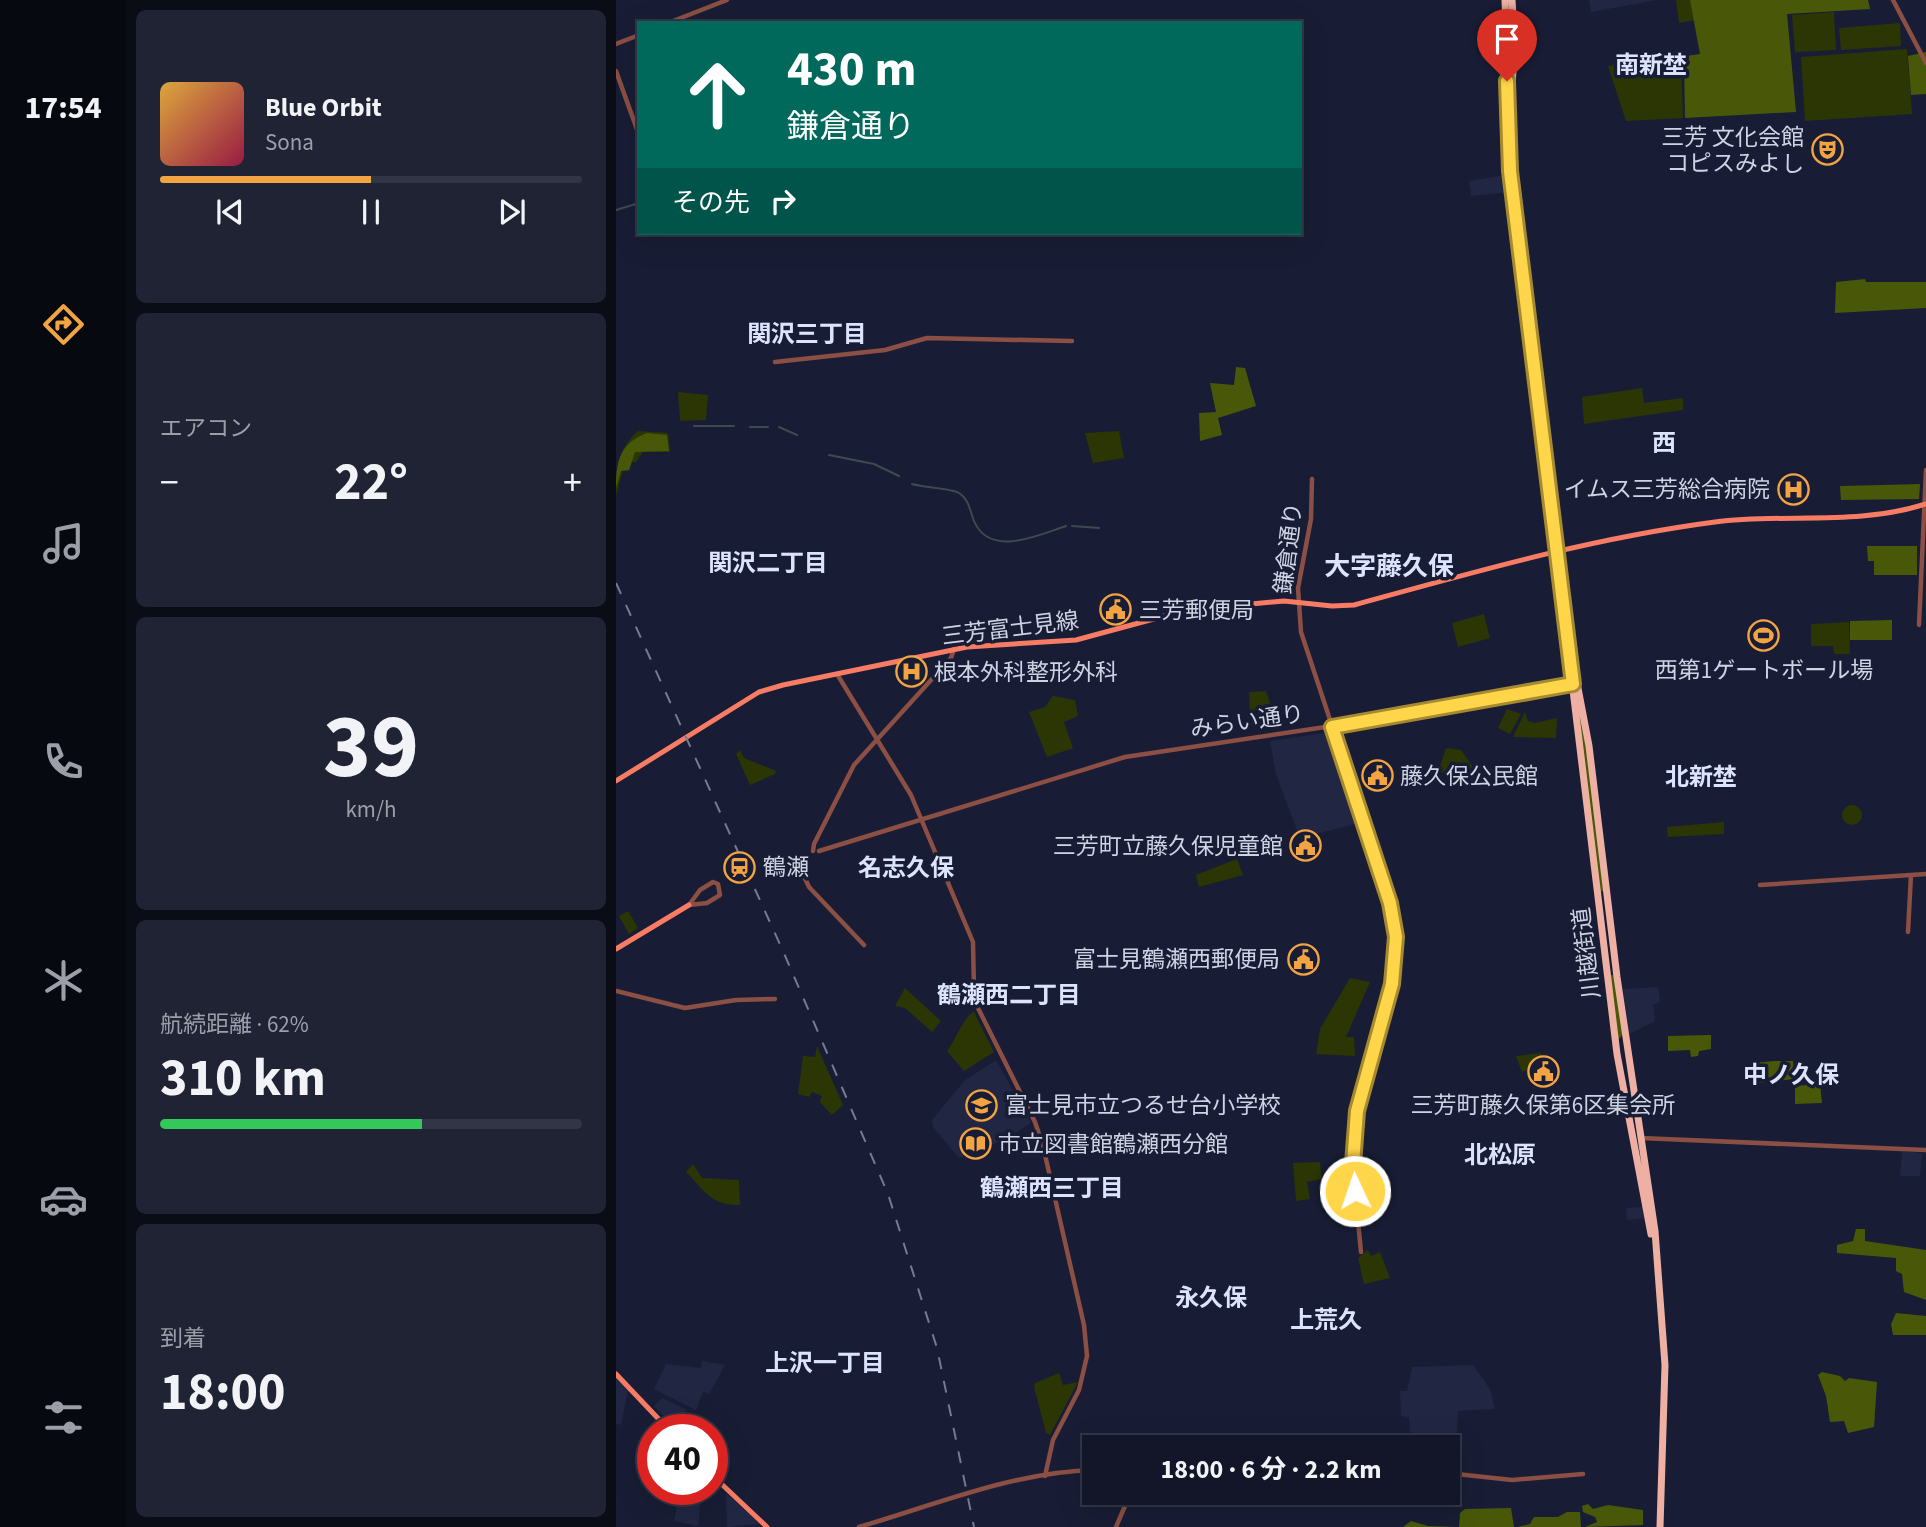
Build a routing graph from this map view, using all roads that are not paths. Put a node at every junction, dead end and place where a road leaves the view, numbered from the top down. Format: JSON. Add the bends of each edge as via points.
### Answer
{"nodes":[{"id":1,"x":727,"y":0,"type":"edge"},
{"id":2,"x":1505,"y":0,"type":"edge"},
{"id":3,"x":1513,"y":0,"type":"edge"},
{"id":4,"x":1893,"y":0,"type":"edge"},
{"id":5,"x":673,"y":21,"type":"edge"},
{"id":6,"x":637,"y":36,"type":"edge"},
{"id":7,"x":616,"y":44,"type":"edge"},
{"id":8,"x":1926,"y":63,"type":"edge"},
{"id":9,"x":616,"y":71,"type":"edge"},
{"id":10,"x":1508,"y":123,"type":"junction"},
{"id":11,"x":637,"y":129,"type":"edge"},
{"id":12,"x":1072,"y":341,"type":"dead end"},
{"id":13,"x":775,"y":362,"type":"dead end"},
{"id":14,"x":1926,"y":470,"type":"edge"},
{"id":15,"x":1312,"y":479,"type":"dead end"},
{"id":16,"x":1925,"y":505,"type":"edge"},
{"id":17,"x":1556,"y":550,"type":"junction"},
{"id":18,"x":1298,"y":602,"type":"junction"},
{"id":19,"x":1919,"y":625,"type":"dead end"},
{"id":20,"x":1567,"y":635,"type":"junction"},
{"id":21,"x":954,"y":649,"type":"junction"},
{"id":22,"x":837,"y":674,"type":"junction"},
{"id":23,"x":1573,"y":684,"type":"junction"},
{"id":24,"x":1332,"y":727,"type":"junction"},
{"id":25,"x":877,"y":737,"type":"junction"},
{"id":26,"x":616,"y":781,"type":"edge"},
{"id":27,"x":921,"y":820,"type":"junction"},
{"id":28,"x":799,"y":866,"type":"dead end"},
{"id":29,"x":1926,"y":874,"type":"edge"},
{"id":30,"x":1911,"y":875,"type":"junction"},
{"id":31,"x":1760,"y":885,"type":"dead end"},
{"id":32,"x":689,"y":905,"type":"junction"},
{"id":33,"x":1908,"y":932,"type":"dead end"},
{"id":34,"x":864,"y":945,"type":"dead end"},
{"id":35,"x":616,"y":949,"type":"edge"},
{"id":36,"x":616,"y":992,"type":"edge"},
{"id":37,"x":775,"y":999,"type":"dead end"},
{"id":38,"x":1632,"y":1138,"type":"junction"},
{"id":39,"x":1641,"y":1139,"type":"junction"},
{"id":40,"x":1926,"y":1150,"type":"edge"},
{"id":41,"x":1361,"y":1252,"type":"dead end"},
{"id":42,"x":1657,"y":1263,"type":"junction"},
{"id":43,"x":616,"y":1374,"type":"edge"},
{"id":44,"x":654,"y":1414,"type":"edge"},
{"id":45,"x":1082,"y":1471,"type":"edge"},
{"id":46,"x":1460,"y":1474,"type":"edge"},
{"id":47,"x":1583,"y":1474,"type":"dead end"},
{"id":48,"x":1045,"y":1476,"type":"junction"},
{"id":49,"x":728,"y":1490,"type":"edge"},
{"id":50,"x":1125,"y":1506,"type":"dead end"},
{"id":51,"x":767,"y":1527,"type":"edge"},
{"id":52,"x":859,"y":1527,"type":"edge"},
{"id":53,"x":1116,"y":1527,"type":"edge"},
{"id":54,"x":1660,"y":1527,"type":"edge"}],
"edges":[{"from":1,"to":5,"type":"street"},
{"from":2,"to":10,"type":"highway","name":"川越街道"},
{"from":3,"to":10,"type":"highway","name":"川越街道","via":[[1514,62]]},
{"from":4,"to":8,"type":"street"},
{"from":6,"to":7,"type":"street"},
{"from":9,"to":11,"type":"street"},
{"from":10,"to":17,"type":"highway","name":"川越街道","via":[[1512,191]]},
{"from":12,"to":13,"type":"street","via":[[927,338],[885,350]]},
{"from":14,"to":16,"type":"street"},
{"from":15,"to":18,"type":"street","name":"鎌倉通り","via":[[1312,510]]},
{"from":16,"to":17,"type":"main road","name":"三芳富士見線","via":[[1868,517],[1712,523]]},
{"from":16,"to":19,"type":"street"},
{"from":17,"to":18,"type":"main road","name":"三芳富士見線","via":[[1354,605]]},
{"from":17,"to":20,"type":"highway","name":"川越街道"},
{"from":18,"to":21,"type":"main road","name":"三芳富士見線","via":[[1178,612],[1076,640]]},
{"from":18,"to":24,"type":"street","name":"鎌倉通り","via":[[1304,643]]},
{"from":20,"to":23,"type":"highway","name":"川越街道"},
{"from":20,"to":39,"type":"highway","name":"川越街道","via":[[1585,720]]},
{"from":21,"to":22,"type":"main road","name":"三芳富士見線"},
{"from":21,"to":25,"type":"street","via":[[951,658]]},
{"from":22,"to":25,"type":"street"},
{"from":22,"to":26,"type":"main road","name":"三芳富士見線","via":[[759,692]]},
{"from":23,"to":24,"type":"street","name":"みらい通り"},
{"from":23,"to":38,"type":"highway","name":"川越街道","via":[[1617,1054]]},
{"from":24,"to":27,"type":"street","name":"みらい通り","via":[[1154,751]]},
{"from":24,"to":41,"type":"street","name":"鎌倉通り","via":[[1390,903],[1396,942],[1392,984],[1362,1087],[1354,1137]]},
{"from":25,"to":27,"type":"street","via":[[901,774]]},
{"from":25,"to":27,"type":"street","name":"みらい通り","via":[[846,779],[816,851]]},
{"from":27,"to":48,"type":"street","via":[[973,943],[978,1008],[1041,1137],[1084,1325],[1085,1370],[1053,1438]]},
{"from":28,"to":34,"type":"street","via":[[811,889]]},
{"from":29,"to":30,"type":"street"},
{"from":30,"to":31,"type":"street"},
{"from":30,"to":33,"type":"street"},
{"from":32,"to":32,"type":"street","via":[[713,882],[722,890],[706,903]]},
{"from":32,"to":35,"type":"main road"},
{"from":36,"to":37,"type":"street","via":[[685,1008]]},
{"from":38,"to":39,"type":"street"},
{"from":38,"to":42,"type":"highway","name":"川越街道"},
{"from":39,"to":40,"type":"street"},
{"from":39,"to":42,"type":"highway","name":"川越街道"},
{"from":42,"to":54,"type":"highway","name":"川越街道","via":[[1665,1375]]},
{"from":43,"to":44,"type":"main road"},
{"from":45,"to":48,"type":"street"},
{"from":46,"to":47,"type":"street","via":[[1511,1480]]},
{"from":48,"to":52,"type":"street","via":[[950,1497]]},
{"from":49,"to":51,"type":"main road"},
{"from":50,"to":53,"type":"street"}]}
